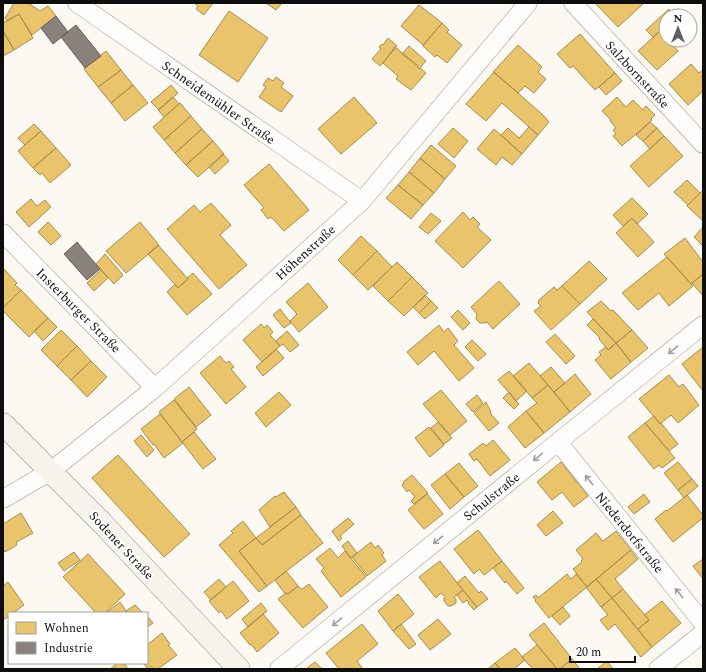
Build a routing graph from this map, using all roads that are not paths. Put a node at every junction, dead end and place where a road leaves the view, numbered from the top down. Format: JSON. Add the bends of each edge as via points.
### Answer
{"nodes":[{"id":1,"x":77,"y":3,"type":"edge"},
{"id":2,"x":528,"y":3,"type":"edge"},
{"id":3,"x":573,"y":3,"type":"edge"},
{"id":4,"x":703,"y":144,"type":"edge"},
{"id":5,"x":362,"y":201,"type":"junction"},
{"id":6,"x":3,"y":233,"type":"edge"},
{"id":7,"x":703,"y":325,"type":"edge"},
{"id":8,"x":155,"y":388,"type":"junction"},
{"id":9,"x":3,"y":424,"type":"edge"},
{"id":10,"x":558,"y":442,"type":"junction"},
{"id":11,"x":51,"y":471,"type":"junction"},
{"id":12,"x":3,"y":499,"type":"edge"},
{"id":13,"x":703,"y":623,"type":"edge"},
{"id":14,"x":703,"y":633,"type":"edge"},
{"id":15,"x":239,"y":669,"type":"edge"},
{"id":16,"x":279,"y":669,"type":"edge"},
{"id":17,"x":658,"y":669,"type":"edge"}],
"edges":[{"from":1,"to":5,"type":"street","name":"Schneidemühler Straße"},
{"from":2,"to":5,"type":"street","name":"Höhenstraße"},
{"from":3,"to":4,"type":"street","name":"Salzbornstraße"},
{"from":5,"to":8,"type":"street","name":"Höhenstraße"},
{"from":6,"to":8,"type":"street","name":"Insterburger Straße"},
{"from":7,"to":10,"type":"street","name":"Schulstraße","one_way":true},
{"from":8,"to":11,"type":"street","name":"Höhenstraße"},
{"from":9,"to":11,"type":"street","name":"Sodener Straße"},
{"from":13,"to":10,"type":"street","name":"Niederdorfstraße","one_way":true},
{"from":10,"to":16,"type":"street","name":"Schulstraße","one_way":true},
{"from":11,"to":12,"type":"street","name":"Höhenstraße"},
{"from":11,"to":15,"type":"street","name":"Sodener Straße"},
{"from":14,"to":17,"type":"street"}]}
